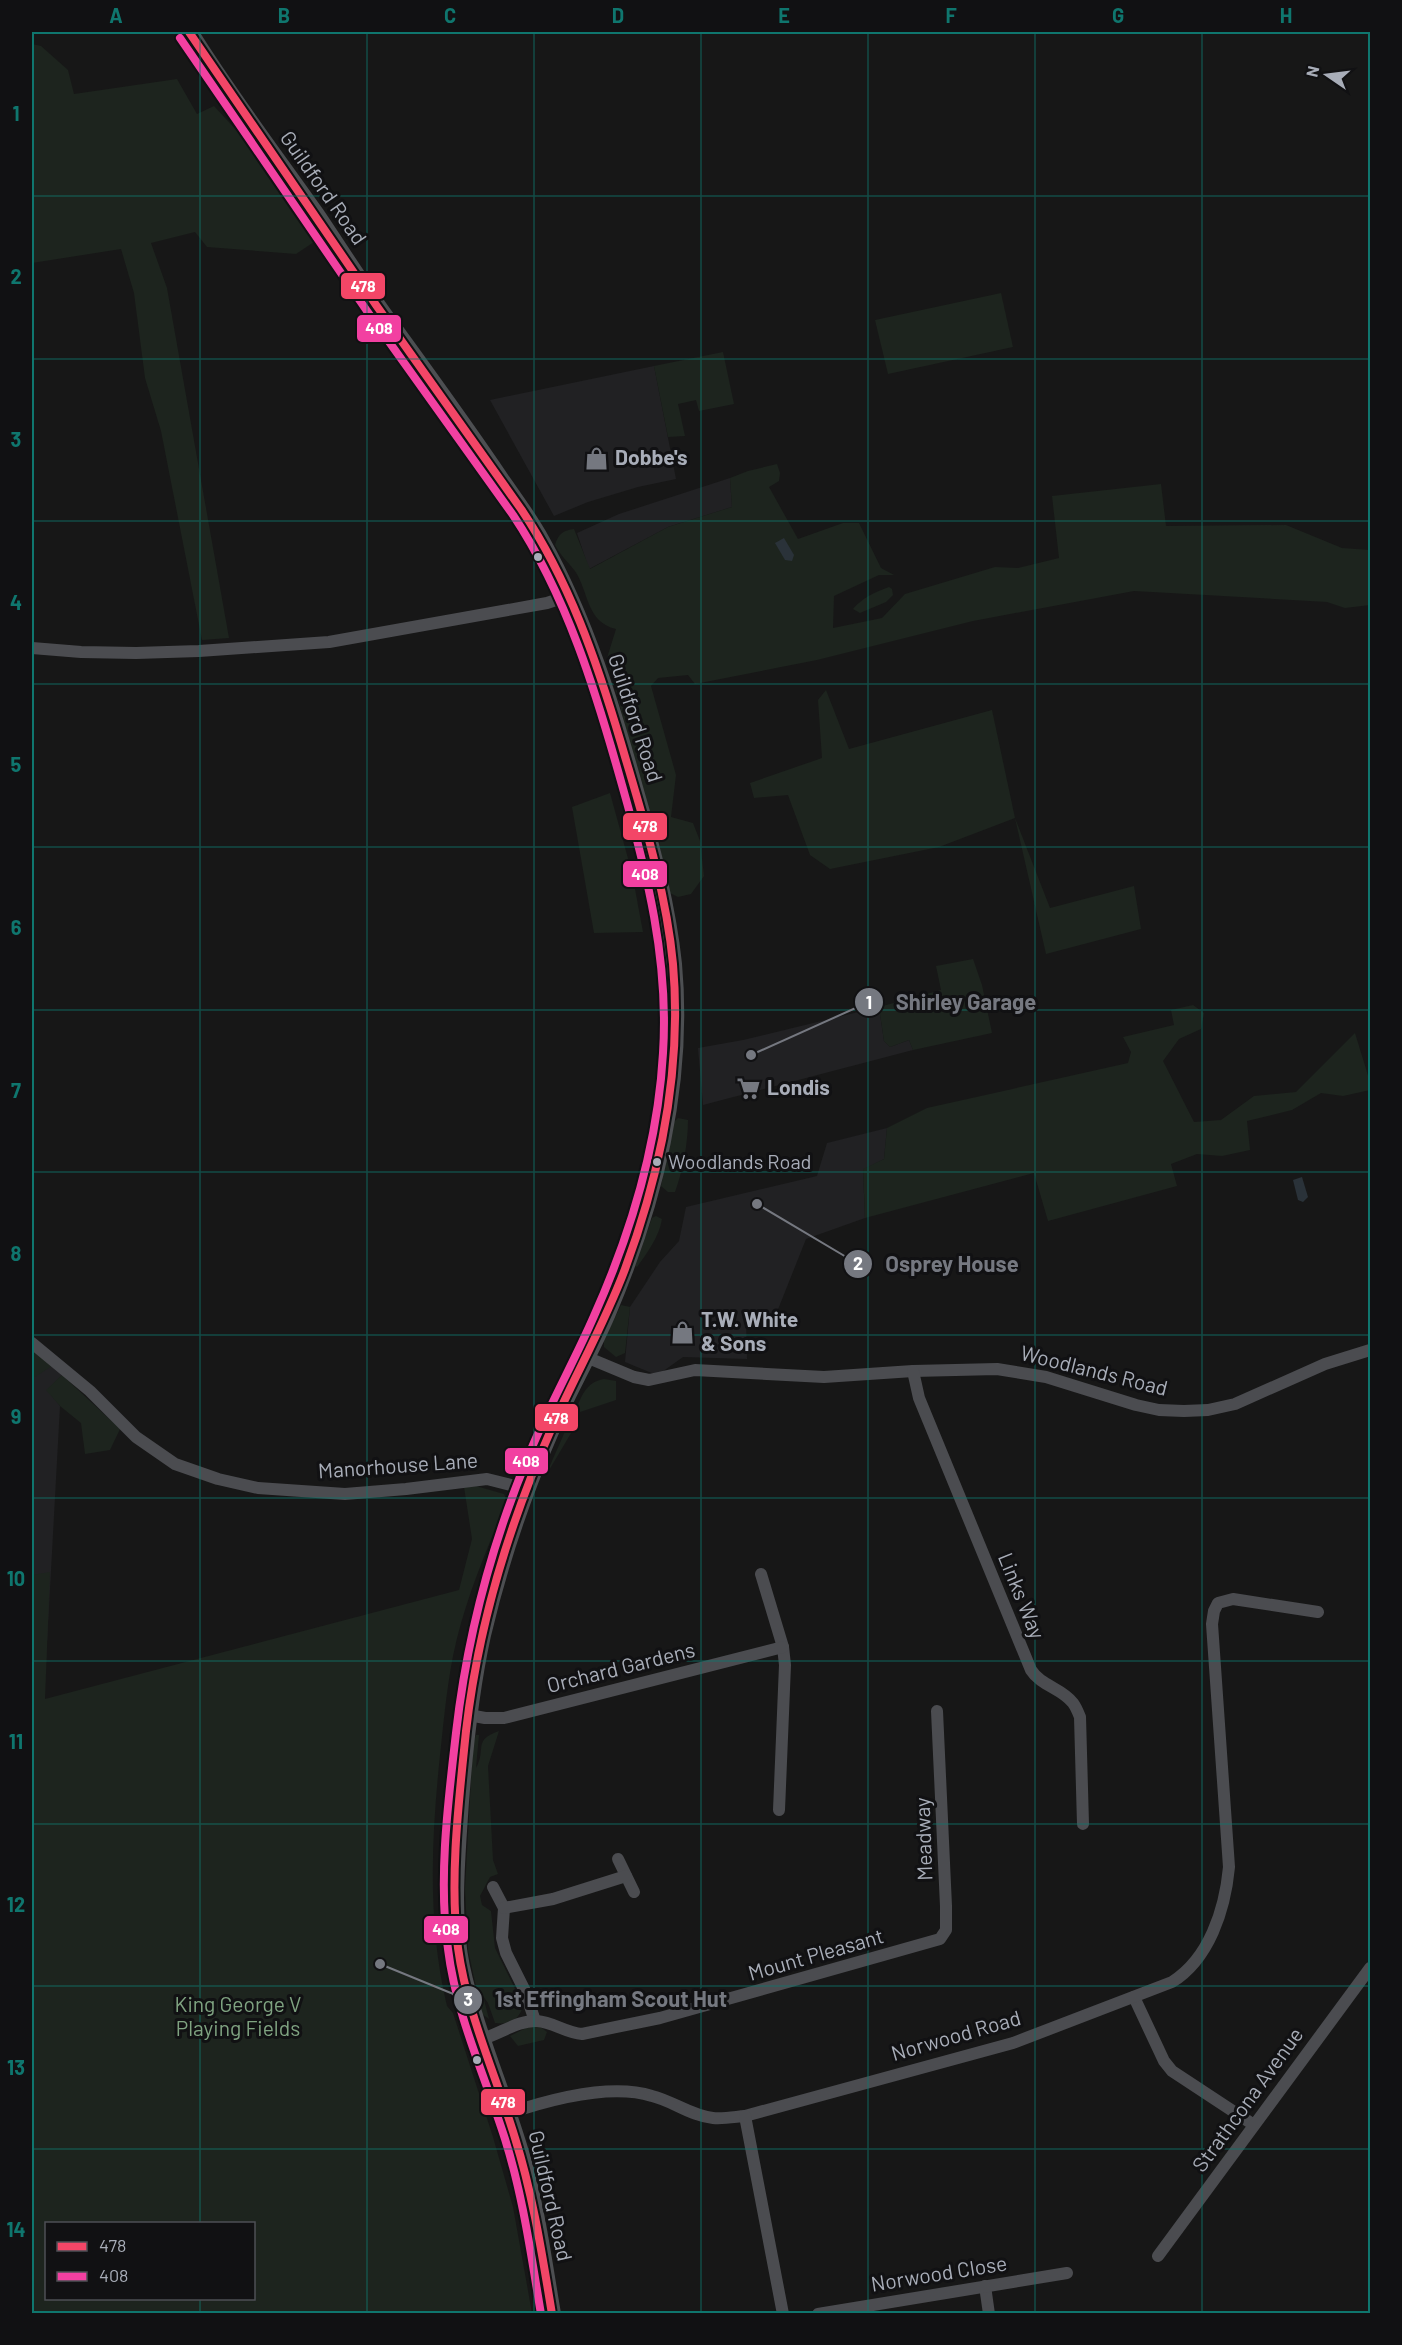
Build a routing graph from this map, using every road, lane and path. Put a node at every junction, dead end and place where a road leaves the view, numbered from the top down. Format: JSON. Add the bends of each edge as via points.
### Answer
{"nodes":[{"id":1,"x":189,"y":32,"type":"edge"},
{"id":2,"x":568,"y":596,"type":"junction"},
{"id":3,"x":32,"y":648,"type":"edge"},
{"id":4,"x":32,"y":1343,"type":"edge"},
{"id":5,"x":1371,"y":1350,"type":"edge"},
{"id":6,"x":586,"y":1357,"type":"junction"},
{"id":7,"x":913,"y":1371,"type":"junction"},
{"id":8,"x":527,"y":1489,"type":"junction"},
{"id":9,"x":761,"y":1575,"type":"dead end"},
{"id":10,"x":1318,"y":1612,"type":"dead end"},
{"id":11,"x":783,"y":1647,"type":"junction"},
{"id":12,"x":938,"y":1711,"type":"dead end"},
{"id":13,"x":469,"y":1715,"type":"junction"},
{"id":14,"x":778,"y":1810,"type":"dead end"},
{"id":15,"x":1083,"y":1824,"type":"dead end"},
{"id":16,"x":618,"y":1859,"type":"dead end"},
{"id":17,"x":626,"y":1876,"type":"junction"},
{"id":18,"x":493,"y":1887,"type":"dead end"},
{"id":19,"x":634,"y":1892,"type":"dead end"},
{"id":20,"x":504,"y":1908,"type":"junction"},
{"id":21,"x":918,"y":1946,"type":"joint"},
{"id":22,"x":1371,"y":1968,"type":"edge"},
{"id":23,"x":1134,"y":1997,"type":"junction"},
{"id":24,"x":536,"y":2021,"type":"junction"},
{"id":25,"x":482,"y":2039,"type":"junction"},
{"id":26,"x":507,"y":2114,"type":"junction"},
{"id":27,"x":745,"y":2116,"type":"junction"},
{"id":28,"x":1254,"y":2125,"type":"junction"},
{"id":29,"x":1158,"y":2256,"type":"dead end"},
{"id":30,"x":1067,"y":2273,"type":"dead end"},
{"id":31,"x":986,"y":2286,"type":"junction"},
{"id":32,"x":552,"y":2313,"type":"edge"},
{"id":33,"x":783,"y":2313,"type":"edge"},
{"id":34,"x":818,"y":2313,"type":"edge"},
{"id":35,"x":989,"y":2313,"type":"edge"}],
"edges":[{"from":1,"to":2,"type":"main road","name":"Guildford Road","via":[[516,502],[539,537]]},
{"from":2,"to":3,"type":"street","via":[[329,642],[199,651],[81,652]]},
{"from":2,"to":6,"type":"main road","name":"Guildford Road","via":[[589,645],[641,812],[667,920],[675,1004],[669,1109],[657,1168],[633,1246]]},
{"from":4,"to":8,"type":"street","name":"Manorhouse Lane","via":[[90,1391],[136,1437],[175,1464],[218,1479],[258,1488],[345,1494],[487,1479]]},
{"from":5,"to":7,"type":"street","name":"Woodlands Road","via":[[1325,1364],[1235,1404],[1184,1412],[1136,1405],[1021,1371]]},
{"from":6,"to":7,"type":"street","name":"Woodlands Road","via":[[649,1380],[695,1370],[824,1377]]},
{"from":6,"to":8,"type":"main road","name":"Guildford Road"},
{"from":7,"to":15,"type":"street","name":"Links Way","via":[[919,1398],[1031,1670],[1041,1682],[1073,1702],[1080,1717]]},
{"from":8,"to":13,"type":"main road","name":"Guildford Road","via":[[505,1550],[482,1636]]},
{"from":9,"to":11,"type":"street"},
{"from":10,"to":23,"type":"street","name":"Norwood Road","via":[[1233,1599],[1218,1602],[1212,1624],[1229,1868],[1227,1893],[1211,1936],[1190,1970]]},
{"from":11,"to":13,"type":"street","name":"Orchard Gardens","via":[[504,1718]]},
{"from":11,"to":14,"type":"street","via":[[786,1686]]},
{"from":12,"to":21,"type":"street","name":"Meadway","via":[[946,1930],[940,1940]]},
{"from":13,"to":25,"type":"main road","name":"Guildford Road","via":[[457,1842],[456,1924],[460,1964]]},
{"from":16,"to":17,"type":"street"},
{"from":17,"to":19,"type":"street"},
{"from":17,"to":20,"type":"street","via":[[553,1899]]},
{"from":18,"to":20,"type":"street"},
{"from":20,"to":24,"type":"street","via":[[502,1938]]},
{"from":21,"to":24,"type":"street","name":"Mount Pleasant","via":[[670,2015],[605,2029],[572,2033]]},
{"from":22,"to":28,"type":"street","name":"Strathcona Avenue"},
{"from":23,"to":27,"type":"street","name":"Norwood Road","via":[[1013,2043]]},
{"from":23,"to":28,"type":"street","via":[[1172,2071]]},
{"from":24,"to":25,"type":"street"},
{"from":25,"to":26,"type":"main road","name":"Guildford Road"},
{"from":26,"to":27,"type":"street","name":"Norwood Road","via":[[598,2092],[629,2091],[653,2096],[697,2115]]},
{"from":26,"to":32,"type":"main road","name":"Guildford Road","via":[[531,2198]]},
{"from":27,"to":33,"type":"street"},
{"from":28,"to":29,"type":"street","name":"Strathcona Avenue"},
{"from":30,"to":31,"type":"street","name":"Norwood Close"},
{"from":31,"to":34,"type":"street","name":"Norwood Close"},
{"from":31,"to":35,"type":"street"}]}
